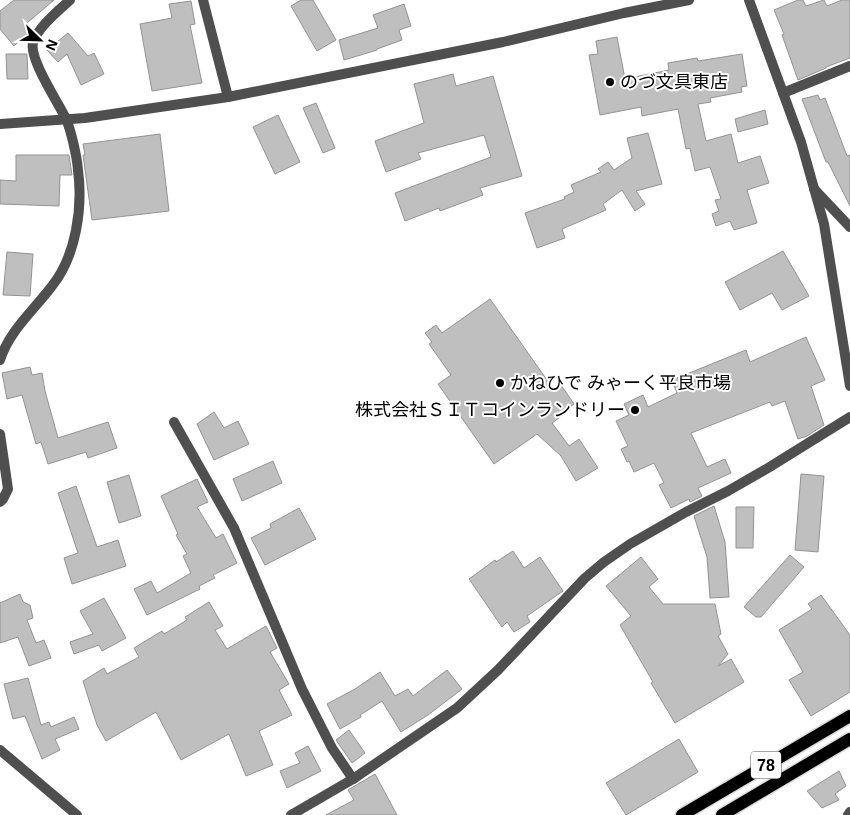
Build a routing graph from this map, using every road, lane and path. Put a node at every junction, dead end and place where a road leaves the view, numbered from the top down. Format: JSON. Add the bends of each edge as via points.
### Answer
{"nodes":[{"id":1,"x":70,"y":0,"type":"edge"},
{"id":2,"x":204,"y":0,"type":"edge"},
{"id":3,"x":688,"y":0,"type":"edge"},
{"id":4,"x":749,"y":0,"type":"edge"},
{"id":5,"x":850,"y":66,"type":"edge"},
{"id":6,"x":783,"y":93,"type":"junction"},
{"id":7,"x":228,"y":97,"type":"junction"},
{"id":8,"x":67,"y":120,"type":"junction"},
{"id":9,"x":0,"y":124,"type":"edge"},
{"id":10,"x":814,"y":189,"type":"junction"},
{"id":11,"x":850,"y":227,"type":"edge"},
{"id":12,"x":0,"y":360,"type":"edge"},
{"id":13,"x":850,"y":386,"type":"edge"},
{"id":14,"x":850,"y":417,"type":"edge"},
{"id":15,"x":174,"y":422,"type":"dead end"},
{"id":16,"x":0,"y":434,"type":"edge"},
{"id":17,"x":0,"y":502,"type":"edge"},
{"id":18,"x":850,"y":716,"type":"edge"},
{"id":19,"x":850,"y":739,"type":"edge"},
{"id":20,"x":0,"y":750,"type":"edge"},
{"id":21,"x":353,"y":779,"type":"junction"},
{"id":22,"x":77,"y":815,"type":"edge"},
{"id":23,"x":291,"y":815,"type":"edge"},
{"id":24,"x":682,"y":815,"type":"edge"},
{"id":25,"x":722,"y":815,"type":"edge"}],
"edges":[{"from":1,"to":8,"type":"street","via":[[40,30],[33,43],[34,57]]},
{"from":2,"to":7,"type":"street"},
{"from":3,"to":7,"type":"street","via":[[503,42]]},
{"from":4,"to":6,"type":"street"},
{"from":5,"to":6,"type":"street"},
{"from":6,"to":10,"type":"street"},
{"from":7,"to":8,"type":"street"},
{"from":8,"to":9,"type":"street"},
{"from":8,"to":12,"type":"street","via":[[78,170],[79,204],[74,240],[67,262],[54,284],[11,336]]},
{"from":10,"to":11,"type":"street"},
{"from":10,"to":13,"type":"street","via":[[824,224]]},
{"from":14,"to":21,"type":"street","via":[[604,562],[457,708]]},
{"from":15,"to":21,"type":"street","via":[[234,528],[302,689],[332,748]]},
{"from":16,"to":17,"type":"street","via":[[8,489]]},
{"from":18,"to":24,"type":"main road","number":"78"},
{"from":19,"to":25,"type":"main road","number":"78"},
{"from":20,"to":22,"type":"street"},
{"from":21,"to":23,"type":"street"}]}
